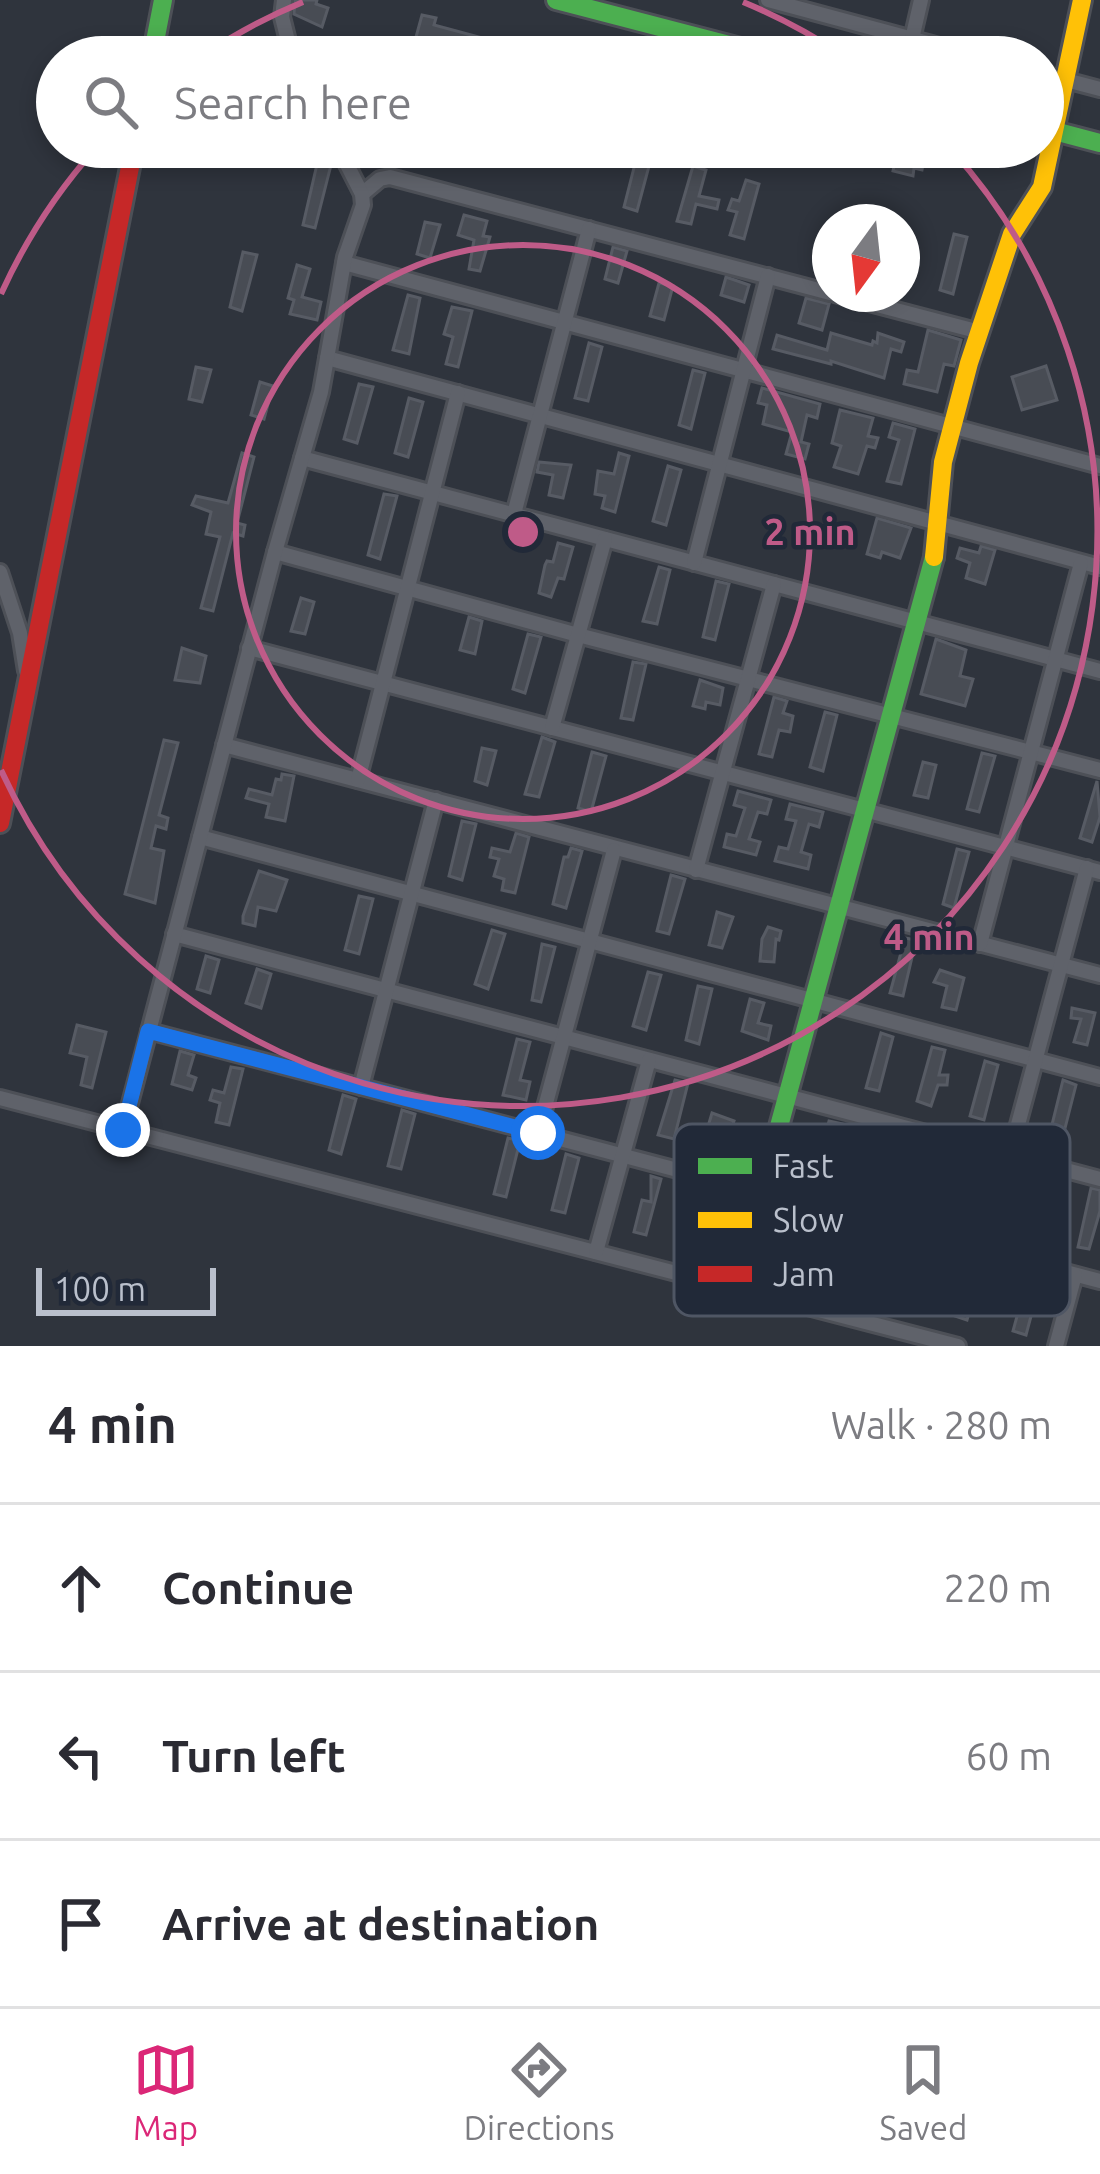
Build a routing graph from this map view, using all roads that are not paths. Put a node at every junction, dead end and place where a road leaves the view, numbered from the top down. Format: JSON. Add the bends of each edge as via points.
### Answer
{"nodes":[{"id":1,"x":163,"y":0,"type":"edge"},
{"id":2,"x":284,"y":0,"type":"edge"},
{"id":3,"x":556,"y":0,"type":"edge"},
{"id":4,"x":768,"y":0,"type":"edge"},
{"id":5,"x":921,"y":0,"type":"edge"},
{"id":6,"x":1082,"y":0,"type":"edge"},
{"id":7,"x":156,"y":36,"type":"edge"},
{"id":8,"x":287,"y":36,"type":"edge"},
{"id":9,"x":695,"y":36,"type":"edge"},
{"id":10,"x":901,"y":36,"type":"edge"},
{"id":11,"x":913,"y":36,"type":"edge"},
{"id":12,"x":1064,"y":47,"type":"edge"},
{"id":13,"x":1064,"y":79,"type":"edge"},
{"id":14,"x":1100,"y":89,"type":"edge"},
{"id":15,"x":1064,"y":133,"type":"edge"},
{"id":16,"x":1100,"y":143,"type":"edge"},
{"id":17,"x":130,"y":168,"type":"edge"},
{"id":18,"x":349,"y":168,"type":"edge"},
{"id":19,"x":1044,"y":168,"type":"edge"},
{"id":20,"x":362,"y":194,"type":"junction"},
{"id":21,"x":589,"y":229,"type":"junction"},
{"id":22,"x":344,"y":263,"type":"junction"},
{"id":23,"x":768,"y":276,"type":"junction"},
{"id":24,"x":812,"y":288,"type":"edge"},
{"id":25,"x":905,"y":312,"type":"edge"},
{"id":26,"x":564,"y":322,"type":"junction"},
{"id":27,"x":980,"y":332,"type":"junction"},
{"id":28,"x":327,"y":358,"type":"junction"},
{"id":29,"x":744,"y":370,"type":"junction"},
{"id":30,"x":458,"y":393,"type":"junction"},
{"id":31,"x":538,"y":415,"type":"junction"},
{"id":32,"x":954,"y":425,"type":"junction"},
{"id":33,"x":302,"y":458,"type":"junction"},
{"id":34,"x":719,"y":465,"type":"junction"},
{"id":35,"x":1100,"y":466,"type":"edge"},
{"id":36,"x":433,"y":494,"type":"junction"},
{"id":37,"x":514,"y":514,"type":"junction"},
{"id":38,"x":940,"y":526,"type":"junction"},
{"id":39,"x":605,"y":538,"type":"junction"},
{"id":40,"x":274,"y":552,"type":"junction"},
{"id":41,"x":1082,"y":562,"type":"junction"},
{"id":42,"x":694,"y":563,"type":"junction"},
{"id":43,"x":1100,"y":567,"type":"edge"},
{"id":44,"x":0,"y":572,"type":"edge"},
{"id":45,"x":774,"y":584,"type":"junction"},
{"id":46,"x":408,"y":587,"type":"junction"},
{"id":47,"x":918,"y":621,"type":"junction"},
{"id":48,"x":578,"y":635,"type":"junction"},
{"id":49,"x":250,"y":648,"type":"junction"},
{"id":50,"x":1055,"y":660,"type":"junction"},
{"id":51,"x":1100,"y":671,"type":"edge"},
{"id":52,"x":747,"y":678,"type":"junction"},
{"id":53,"x":28,"y":682,"type":"junction"},
{"id":54,"x":383,"y":683,"type":"junction"},
{"id":55,"x":892,"y":715,"type":"junction"},
{"id":56,"x":552,"y":728,"type":"junction"},
{"id":57,"x":224,"y":745,"type":"junction"},
{"id":58,"x":1032,"y":752,"type":"junction"},
{"id":59,"x":1100,"y":770,"type":"edge"},
{"id":60,"x":722,"y":772,"type":"junction"},
{"id":61,"x":358,"y":780,"type":"junction"},
{"id":62,"x":436,"y":800,"type":"junction"},
{"id":63,"x":866,"y":810,"type":"junction"},
{"id":64,"x":0,"y":824,"type":"edge"},
{"id":65,"x":200,"y":837,"type":"junction"},
{"id":66,"x":1005,"y":847,"type":"junction"},
{"id":67,"x":614,"y":850,"type":"junction"},
{"id":68,"x":696,"y":870,"type":"junction"},
{"id":69,"x":1093,"y":870,"type":"edge"},
{"id":70,"x":411,"y":894,"type":"junction"},
{"id":71,"x":839,"y":908,"type":"junction"},
{"id":72,"x":174,"y":934,"type":"junction"},
{"id":73,"x":589,"y":941,"type":"junction"},
{"id":74,"x":980,"y":944,"type":"junction"},
{"id":75,"x":1061,"y":965,"type":"junction"},
{"id":76,"x":1100,"y":975,"type":"edge"},
{"id":77,"x":386,"y":990,"type":"junction"},
{"id":78,"x":814,"y":1000,"type":"junction"},
{"id":79,"x":148,"y":1031,"type":"junction"},
{"id":80,"x":564,"y":1037,"type":"junction"},
{"id":81,"x":650,"y":1060,"type":"junction"},
{"id":82,"x":1035,"y":1060,"type":"junction"},
{"id":83,"x":1100,"y":1077,"type":"edge"},
{"id":84,"x":361,"y":1087,"type":"junction"},
{"id":85,"x":788,"y":1096,"type":"junction"},
{"id":86,"x":0,"y":1098,"type":"edge"},
{"id":87,"x":780,"y":1124,"type":"edge"},
{"id":88,"x":893,"y":1124,"type":"edge"},
{"id":89,"x":1017,"y":1124,"type":"edge"},
{"id":90,"x":123,"y":1130,"type":"junction"},
{"id":91,"x":538,"y":1133,"type":"junction"},
{"id":92,"x":623,"y":1156,"type":"junction"},
{"id":93,"x":674,"y":1169,"type":"edge"},
{"id":94,"x":1070,"y":1171,"type":"edge"},
{"id":95,"x":1100,"y":1179,"type":"edge"},
{"id":96,"x":596,"y":1252,"type":"junction"},
{"id":97,"x":674,"y":1272,"type":"edge"},
{"id":98,"x":1070,"y":1274,"type":"edge"},
{"id":99,"x":1075,"y":1275,"type":"junction"},
{"id":100,"x":1100,"y":1282,"type":"edge"},
{"id":101,"x":1070,"y":1294,"type":"edge"},
{"id":102,"x":843,"y":1316,"type":"edge"},
{"id":103,"x":1064,"y":1316,"type":"edge"},
{"id":104,"x":958,"y":1346,"type":"edge"},
{"id":105,"x":1056,"y":1346,"type":"edge"}],
"edges":[{"from":1,"to":7,"type":"street"},
{"from":2,"to":8,"type":"street"},
{"from":3,"to":9,"type":"street"},
{"from":4,"to":10,"type":"street"},
{"from":5,"to":11,"type":"street"},
{"from":6,"to":12,"type":"street"},
{"from":13,"to":14,"type":"street"},
{"from":15,"to":16,"type":"street"},
{"from":17,"to":53,"type":"street"},
{"from":18,"to":20,"type":"street"},
{"from":19,"to":27,"type":"street"},
{"from":20,"to":21,"type":"street","via":[[387,176]]},
{"from":20,"to":22,"type":"street"},
{"from":21,"to":23,"type":"street"},
{"from":21,"to":26,"type":"street"},
{"from":22,"to":26,"type":"street"},
{"from":22,"to":28,"type":"street"},
{"from":23,"to":24,"type":"street"},
{"from":23,"to":29,"type":"street"},
{"from":25,"to":27,"type":"street"},
{"from":26,"to":29,"type":"street"},
{"from":26,"to":31,"type":"street"},
{"from":27,"to":32,"type":"street"},
{"from":28,"to":30,"type":"street"},
{"from":28,"to":33,"type":"street"},
{"from":29,"to":32,"type":"street"},
{"from":29,"to":34,"type":"street"},
{"from":30,"to":31,"type":"street"},
{"from":30,"to":36,"type":"street"},
{"from":31,"to":34,"type":"street"},
{"from":31,"to":37,"type":"street"},
{"from":32,"to":35,"type":"street"},
{"from":32,"to":38,"type":"street","via":[[941,474]]},
{"from":33,"to":36,"type":"street"},
{"from":33,"to":40,"type":"street"},
{"from":34,"to":38,"type":"street"},
{"from":34,"to":42,"type":"street"},
{"from":36,"to":37,"type":"street"},
{"from":36,"to":46,"type":"street"},
{"from":37,"to":39,"type":"street"},
{"from":38,"to":41,"type":"street"},
{"from":38,"to":47,"type":"street"},
{"from":39,"to":42,"type":"street"},
{"from":39,"to":48,"type":"street"},
{"from":40,"to":46,"type":"street"},
{"from":40,"to":49,"type":"street"},
{"from":41,"to":43,"type":"street"},
{"from":41,"to":50,"type":"street"},
{"from":42,"to":45,"type":"street"},
{"from":44,"to":53,"type":"street"},
{"from":45,"to":47,"type":"street"},
{"from":45,"to":52,"type":"street"},
{"from":46,"to":48,"type":"street"},
{"from":46,"to":54,"type":"street"},
{"from":47,"to":50,"type":"street"},
{"from":47,"to":55,"type":"street"},
{"from":48,"to":52,"type":"street"},
{"from":48,"to":56,"type":"street"},
{"from":49,"to":54,"type":"street"},
{"from":49,"to":57,"type":"street"},
{"from":50,"to":51,"type":"street"},
{"from":50,"to":58,"type":"street"},
{"from":52,"to":55,"type":"street"},
{"from":52,"to":60,"type":"street"},
{"from":53,"to":64,"type":"street"},
{"from":54,"to":56,"type":"street"},
{"from":54,"to":61,"type":"street"},
{"from":55,"to":58,"type":"street"},
{"from":55,"to":63,"type":"street"},
{"from":56,"to":60,"type":"street"},
{"from":57,"to":61,"type":"street"},
{"from":57,"to":65,"type":"street"},
{"from":58,"to":59,"type":"street"},
{"from":58,"to":66,"type":"street"},
{"from":60,"to":63,"type":"street"},
{"from":60,"to":68,"type":"street"},
{"from":61,"to":62,"type":"street"},
{"from":62,"to":67,"type":"street"},
{"from":62,"to":70,"type":"street"},
{"from":63,"to":66,"type":"street"},
{"from":63,"to":71,"type":"street"},
{"from":65,"to":70,"type":"street"},
{"from":65,"to":72,"type":"street"},
{"from":66,"to":69,"type":"street"},
{"from":66,"to":74,"type":"street"},
{"from":67,"to":68,"type":"street"},
{"from":67,"to":73,"type":"street"},
{"from":68,"to":71,"type":"street"},
{"from":69,"to":75,"type":"street"},
{"from":70,"to":73,"type":"street"},
{"from":70,"to":77,"type":"street"},
{"from":71,"to":74,"type":"street"},
{"from":71,"to":78,"type":"street"},
{"from":72,"to":77,"type":"street"},
{"from":72,"to":79,"type":"street"},
{"from":73,"to":78,"type":"street"},
{"from":73,"to":80,"type":"street"},
{"from":74,"to":75,"type":"street"},
{"from":75,"to":76,"type":"street"},
{"from":75,"to":82,"type":"street"},
{"from":77,"to":80,"type":"street"},
{"from":77,"to":84,"type":"street"},
{"from":78,"to":82,"type":"street"},
{"from":78,"to":85,"type":"street"},
{"from":79,"to":84,"type":"street"},
{"from":79,"to":90,"type":"street"},
{"from":80,"to":81,"type":"street"},
{"from":80,"to":91,"type":"street"},
{"from":81,"to":85,"type":"street"},
{"from":81,"to":92,"type":"street"},
{"from":82,"to":83,"type":"street"},
{"from":82,"to":89,"type":"street"},
{"from":84,"to":91,"type":"street"},
{"from":85,"to":87,"type":"street"},
{"from":85,"to":88,"type":"street"},
{"from":86,"to":90,"type":"street"},
{"from":90,"to":96,"type":"street"},
{"from":91,"to":92,"type":"street"},
{"from":92,"to":93,"type":"street"},
{"from":92,"to":96,"type":"street"},
{"from":94,"to":95,"type":"street"},
{"from":96,"to":97,"type":"street"},
{"from":98,"to":99,"type":"street"},
{"from":99,"to":100,"type":"street"},
{"from":99,"to":101,"type":"street"},
{"from":102,"to":104,"type":"street"},
{"from":103,"to":105,"type":"street"}]}
